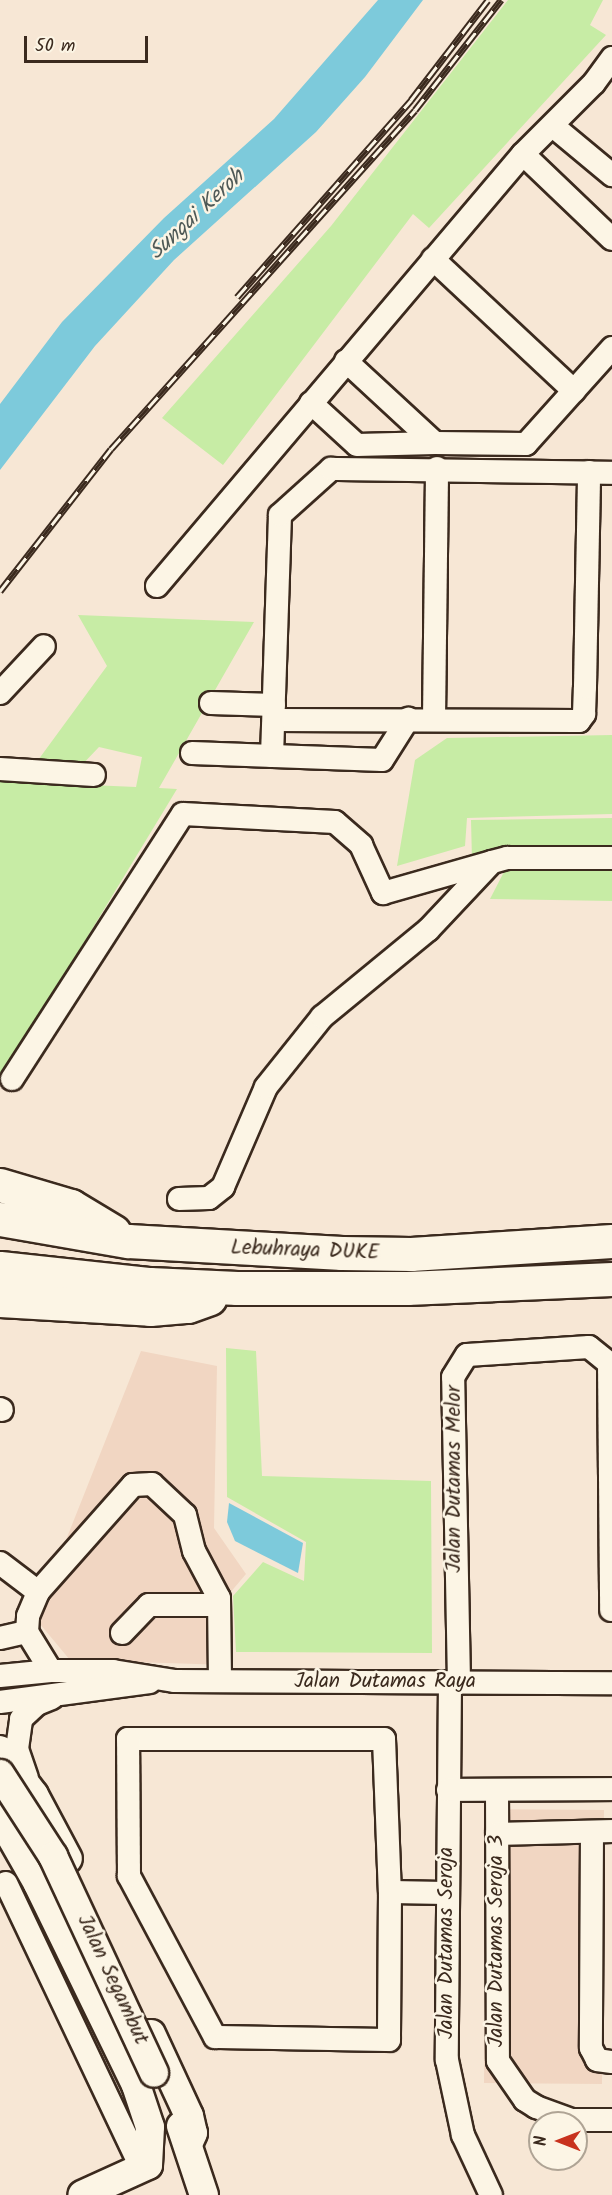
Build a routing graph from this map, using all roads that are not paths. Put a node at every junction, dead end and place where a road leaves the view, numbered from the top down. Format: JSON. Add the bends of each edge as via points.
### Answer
{"nodes":[{"id":1,"x":612,"y":58,"type":"edge"},
{"id":2,"x":553,"y":126,"type":"junction"},
{"id":3,"x":523,"y":154,"type":"junction"},
{"id":4,"x":612,"y":176,"type":"edge"},
{"id":5,"x":612,"y":239,"type":"edge"},
{"id":6,"x":433,"y":260,"type":"junction"},
{"id":7,"x":612,"y":348,"type":"edge"},
{"id":8,"x":346,"y":361,"type":"junction"},
{"id":9,"x":574,"y":391,"type":"junction"},
{"id":10,"x":311,"y":403,"type":"junction"},
{"id":11,"x":435,"y":443,"type":"junction"},
{"id":12,"x":437,"y":468,"type":"junction"},
{"id":13,"x":589,"y":472,"type":"junction"},
{"id":14,"x":612,"y":473,"type":"edge"},
{"id":15,"x":157,"y":586,"type":"dead end"},
{"id":16,"x":44,"y":646,"type":"dead end"},
{"id":17,"x":0,"y":693,"type":"edge"},
{"id":18,"x":211,"y":703,"type":"dead end"},
{"id":19,"x":274,"y":712,"type":"junction"},
{"id":20,"x":408,"y":719,"type":"junction"},
{"id":21,"x":434,"y":719,"type":"junction"},
{"id":22,"x":192,"y":753,"type":"dead end"},
{"id":23,"x":272,"y":756,"type":"junction"},
{"id":24,"x":0,"y":769,"type":"edge"},
{"id":25,"x":94,"y":775,"type":"dead end"},
{"id":26,"x":612,"y":858,"type":"edge"},
{"id":27,"x":492,"y":862,"type":"junction"},
{"id":28,"x":12,"y":1079,"type":"dead end"},
{"id":29,"x":0,"y":1185,"type":"edge"},
{"id":30,"x":179,"y":1199,"type":"dead end"},
{"id":31,"x":0,"y":1219,"type":"edge"},
{"id":32,"x":128,"y":1241,"type":"junction"},
{"id":33,"x":612,"y":1241,"type":"edge"},
{"id":34,"x":0,"y":1268,"type":"edge"},
{"id":35,"x":612,"y":1279,"type":"edge"},
{"id":36,"x":237,"y":1288,"type":"junction"},
{"id":37,"x":0,"y":1300,"type":"edge"},
{"id":38,"x":0,"y":1563,"type":"edge"},
{"id":39,"x":38,"y":1592,"type":"junction"},
{"id":40,"x":219,"y":1605,"type":"junction"},
{"id":41,"x":611,"y":1610,"type":"edge"},
{"id":42,"x":27,"y":1632,"type":"junction"},
{"id":43,"x":122,"y":1633,"type":"dead end"},
{"id":44,"x":0,"y":1638,"type":"edge"},
{"id":45,"x":51,"y":1671,"type":"junction"},
{"id":46,"x":0,"y":1676,"type":"edge"},
{"id":47,"x":158,"y":1680,"type":"junction"},
{"id":48,"x":220,"y":1681,"type":"junction"},
{"id":49,"x":454,"y":1682,"type":"junction"},
{"id":50,"x":612,"y":1683,"type":"edge"},
{"id":51,"x":67,"y":1691,"type":"junction"},
{"id":52,"x":0,"y":1702,"type":"edge"},
{"id":53,"x":0,"y":1750,"type":"edge"},
{"id":54,"x":0,"y":1774,"type":"edge"},
{"id":55,"x":448,"y":1790,"type":"junction"},
{"id":56,"x":497,"y":1790,"type":"junction"},
{"id":57,"x":612,"y":1790,"type":"edge"},
{"id":58,"x":0,"y":1794,"type":"edge"},
{"id":59,"x":39,"y":1804,"type":"junction"},
{"id":60,"x":0,"y":1817,"type":"edge"},
{"id":61,"x":602,"y":1832,"type":"edge"},
{"id":62,"x":497,"y":1834,"type":"junction"},
{"id":63,"x":3,"y":1858,"type":"edge"},
{"id":64,"x":390,"y":1892,"type":"junction"},
{"id":65,"x":447,"y":1893,"type":"junction"},
{"id":66,"x":612,"y":2062,"type":"edge"},
{"id":67,"x":145,"y":2079,"type":"junction"},
{"id":68,"x":612,"y":2120,"type":"edge"},
{"id":69,"x":150,"y":2127,"type":"junction"},
{"id":70,"x":189,"y":2142,"type":"junction"},
{"id":71,"x":145,"y":2167,"type":"junction"},
{"id":72,"x":204,"y":2193,"type":"edge"},
{"id":73,"x":82,"y":2195,"type":"edge"},
{"id":74,"x":491,"y":2195,"type":"edge"}],
"edges":[{"from":1,"to":2,"type":"street"},
{"from":2,"to":3,"type":"street"},
{"from":2,"to":4,"type":"street"},
{"from":3,"to":5,"type":"street"},
{"from":3,"to":6,"type":"street"},
{"from":6,"to":8,"type":"street"},
{"from":6,"to":9,"type":"street"},
{"from":7,"to":9,"type":"street"},
{"from":8,"to":10,"type":"street"},
{"from":8,"to":11,"type":"street"},
{"from":9,"to":11,"type":"street","via":[[526,444]]},
{"from":10,"to":11,"type":"street","via":[[357,446]]},
{"from":10,"to":15,"type":"street"},
{"from":12,"to":13,"type":"street"},
{"from":12,"to":19,"type":"street","via":[[331,469],[280,515]]},
{"from":12,"to":21,"type":"street"},
{"from":13,"to":14,"type":"street"},
{"from":13,"to":21,"type":"street","via":[[584,714],[572,723]]},
{"from":16,"to":17,"type":"street"},
{"from":18,"to":19,"type":"street"},
{"from":19,"to":20,"type":"street"},
{"from":19,"to":23,"type":"street"},
{"from":20,"to":21,"type":"street"},
{"from":20,"to":23,"type":"street","via":[[382,760]]},
{"from":22,"to":23,"type":"street"},
{"from":24,"to":25,"type":"street"},
{"from":26,"to":27,"type":"street","via":[[507,858]]},
{"from":27,"to":28,"type":"street","via":[[383,893],[361,845],[335,822],[183,814]]},
{"from":27,"to":30,"type":"street","via":[[428,930],[322,1017],[266,1087],[223,1187],[209,1198]]},
{"from":29,"to":32,"type":"highway","via":[[72,1206]]},
{"from":31,"to":32,"type":"highway","name":"Lebuhraya DUKE"},
{"from":32,"to":33,"type":"highway","name":"Lebuhraya DUKE","via":[[411,1254]]},
{"from":34,"to":36,"type":"highway","name":"Lebuhraya DUKE","via":[[150,1284]]},
{"from":35,"to":36,"type":"highway","name":"Lebuhraya DUKE","via":[[408,1288]]},
{"from":36,"to":37,"type":"highway","via":[[188,1306],[150,1310]]},
{"from":38,"to":39,"type":"street"},
{"from":39,"to":40,"type":"street","via":[[133,1485],[152,1484],[185,1515],[194,1551]]},
{"from":39,"to":42,"type":"street","via":[[28,1616]]},
{"from":40,"to":43,"type":"street","via":[[149,1605]]},
{"from":40,"to":48,"type":"street"},
{"from":41,"to":49,"type":"street","name":"Jalan Dutamas Melor","via":[[609,1363],[589,1347],[467,1355],[453,1377]]},
{"from":42,"to":44,"type":"street"},
{"from":42,"to":45,"type":"street"},
{"from":45,"to":46,"type":"street","name":"Jalan Dutamas Raya"},
{"from":45,"to":47,"type":"street","name":"Jalan Dutamas Raya","via":[[113,1671]]},
{"from":47,"to":48,"type":"street","name":"Jalan Dutamas Raya"},
{"from":47,"to":51,"type":"street","name":"Jalan Dutamas Raya","via":[[123,1688]]},
{"from":48,"to":49,"type":"street","name":"Jalan Dutamas Raya"},
{"from":49,"to":50,"type":"street","name":"Jalan Dutamas Raya"},
{"from":49,"to":55,"type":"street","name":"Jalan Dutamas Seroja"},
{"from":51,"to":52,"type":"street","name":"Jalan Dutamas Raya"},
{"from":51,"to":59,"type":"street","via":[[37,1704],[21,1719],[17,1749]]},
{"from":53,"to":59,"type":"main road"},
{"from":54,"to":67,"type":"main road","name":"Jalan Segambut","bridge":true,"via":[[53,1856]]},
{"from":55,"to":56,"type":"street"},
{"from":55,"to":65,"type":"street","name":"Jalan Dutamas Seroja"},
{"from":56,"to":57,"type":"street"},
{"from":56,"to":62,"type":"street","name":"Jalan Dutamas Seroja 3"},
{"from":58,"to":59,"type":"main road","via":[[23,1793]]},
{"from":59,"to":70,"type":"main road","via":[[189,2116],[193,2133]]},
{"from":60,"to":67,"type":"main road","name":"Jalan Segambut"},
{"from":61,"to":62,"type":"street"},
{"from":61,"to":66,"type":"street","via":[[591,2048],[597,2060]]},
{"from":62,"to":68,"type":"street","name":"Jalan Dutamas Seroja 3","via":[[498,2061],[525,2100],[536,2107],[572,2120]]},
{"from":63,"to":69,"type":"main road","via":[[132,2115]]},
{"from":63,"to":71,"type":"street"},
{"from":64,"to":64,"type":"street","via":[[389,2040],[215,2037],[129,1876],[128,1738],[384,1739]]},
{"from":64,"to":65,"type":"street"},
{"from":65,"to":74,"type":"street","name":"Jalan Dutamas Seroja","via":[[446,2034],[451,2091],[463,2135]]},
{"from":67,"to":69,"type":"main road","name":"Jalan Segambut"},
{"from":67,"to":70,"type":"main road","name":"Jalan Segambut"},
{"from":69,"to":71,"type":"main road","name":"Jalan Segambut"},
{"from":70,"to":72,"type":"main road","name":"Jalan Segambut"},
{"from":71,"to":72,"type":"main road","via":[[179,2168]]},
{"from":71,"to":73,"type":"main road"}]}
